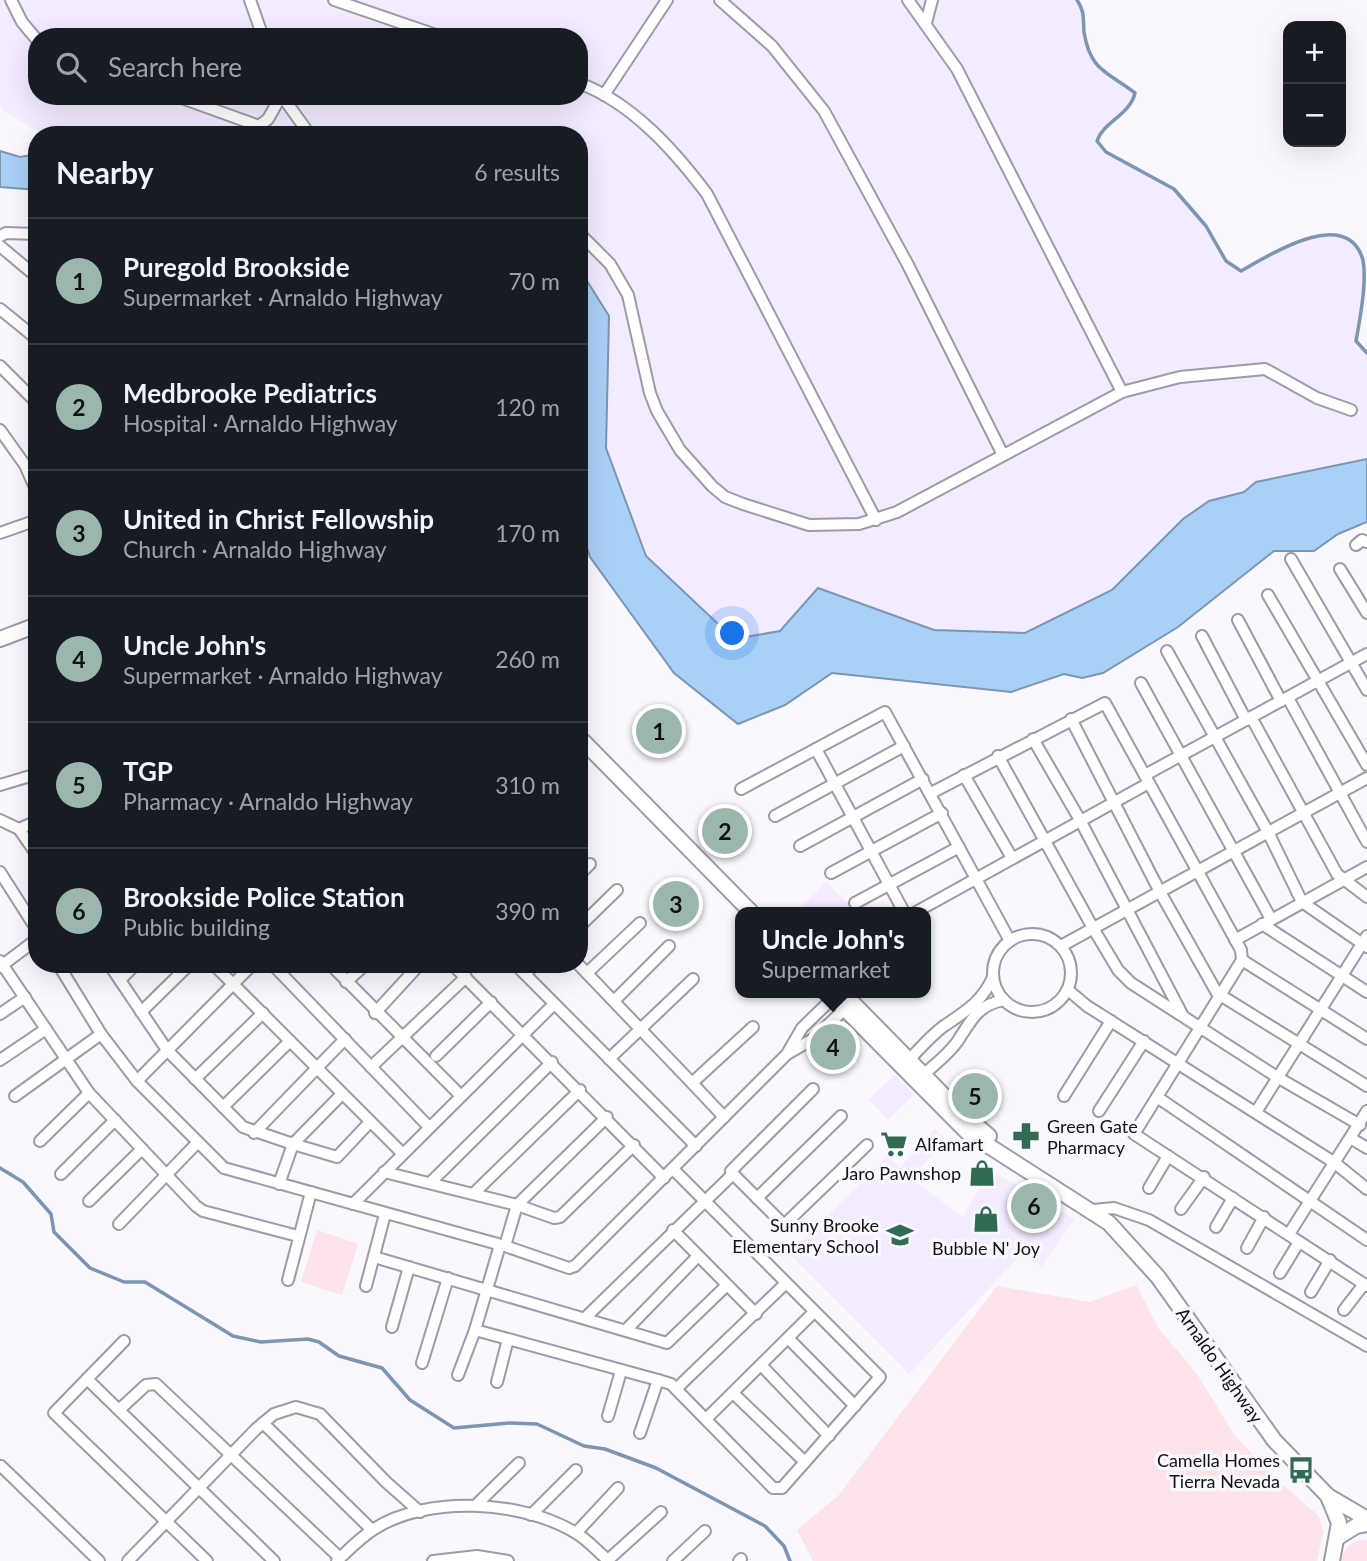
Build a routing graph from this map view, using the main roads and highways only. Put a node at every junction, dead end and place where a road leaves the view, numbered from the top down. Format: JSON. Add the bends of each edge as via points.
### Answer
{"nodes":[{"id":1,"x":28,"y":628,"type":"edge"},
{"id":2,"x":0,"y":639,"type":"edge"},
{"id":3,"x":588,"y":746,"type":"edge"},
{"id":4,"x":671,"y":829,"type":"junction"},
{"id":5,"x":746,"y":907,"type":"edge"},
{"id":6,"x":757,"y":907,"type":"edge"},
{"id":7,"x":840,"y":998,"type":"edge"},
{"id":8,"x":1328,"y":1496,"type":"junction"},
{"id":9,"x":1367,"y":1519,"type":"edge"},
{"id":10,"x":1367,"y":1524,"type":"edge"},
{"id":11,"x":1337,"y":1538,"type":"junction"},
{"id":12,"x":1332,"y":1561,"type":"edge"}],
"edges":[{"from":1,"to":2,"type":"main road"},
{"from":3,"to":4,"type":"main road"},
{"from":4,"to":5,"type":"main road"},
{"from":4,"to":6,"type":"main road"},
{"from":7,"to":8,"type":"main road","name":"Arnaldo Highway","via":[[974,1125],[1128,1241],[1246,1405]]},
{"from":8,"to":9,"type":"main road","name":"Arnaldo Highway"},
{"from":8,"to":11,"type":"main road","via":[[1339,1522]]},
{"from":10,"to":11,"type":"main road"},
{"from":11,"to":12,"type":"main road"}]}
